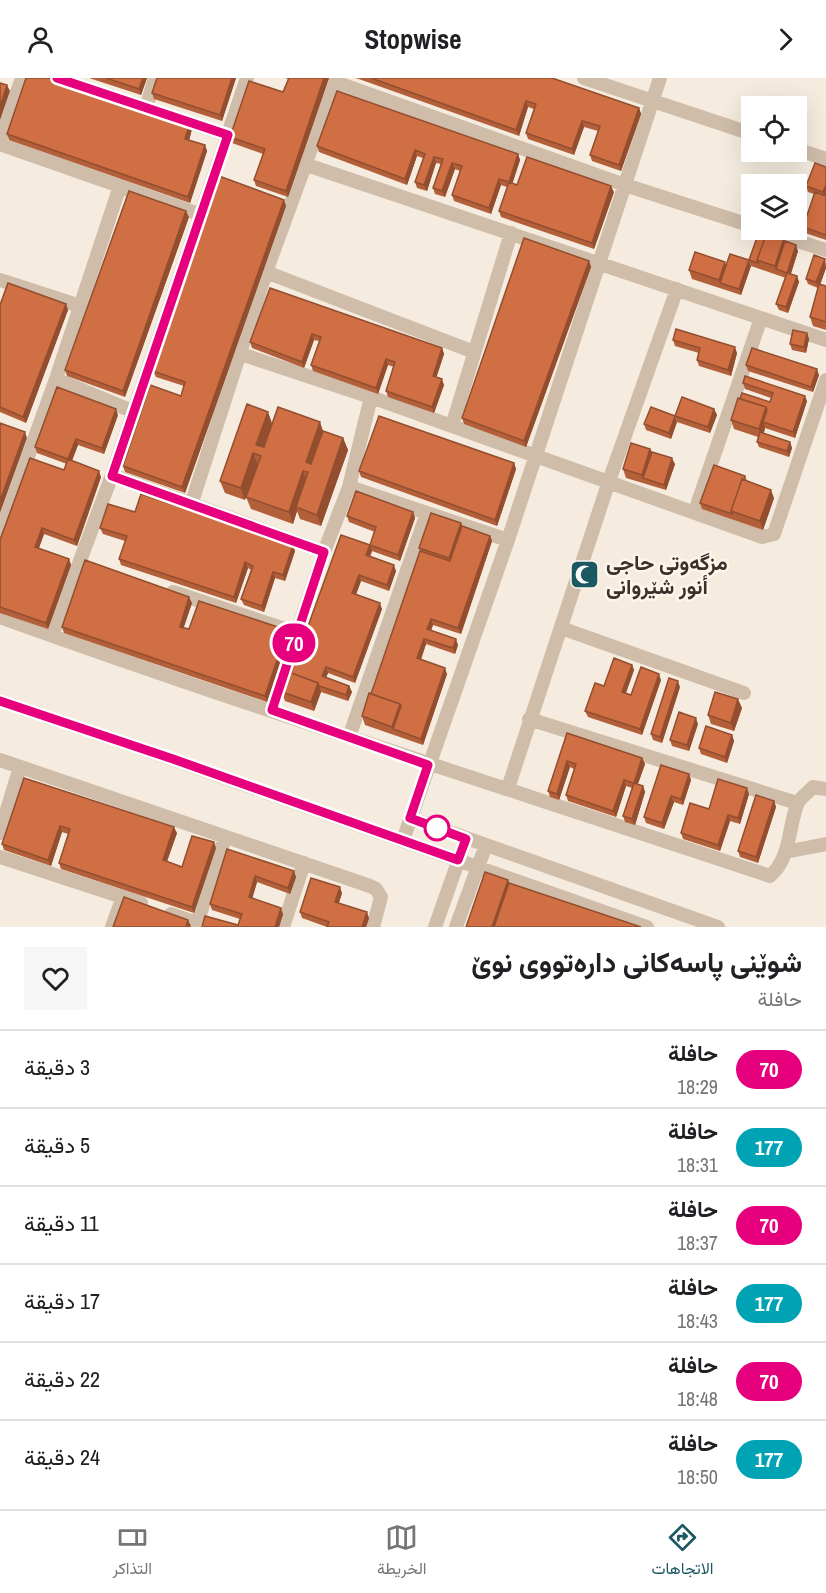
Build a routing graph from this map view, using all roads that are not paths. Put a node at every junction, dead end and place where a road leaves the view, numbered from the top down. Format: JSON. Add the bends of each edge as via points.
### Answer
{"nodes":[{"id":1,"x":22,"y":78,"type":"edge"},
{"id":2,"x":57,"y":78,"type":"edge"},
{"id":3,"x":155,"y":78,"type":"edge"},
{"id":4,"x":247,"y":78,"type":"edge"},
{"id":5,"x":584,"y":78,"type":"edge"},
{"id":6,"x":660,"y":78,"type":"edge"},
{"id":7,"x":336,"y":80,"type":"edge"},
{"id":8,"x":652,"y":101,"type":"junction"},
{"id":9,"x":146,"y":108,"type":"junction"},
{"id":10,"x":741,"y":130,"type":"edge"},
{"id":11,"x":228,"y":135,"type":"junction"},
{"id":12,"x":0,"y":142,"type":"edge"},
{"id":13,"x":807,"y":153,"type":"edge"},
{"id":14,"x":826,"y":159,"type":"edge"},
{"id":15,"x":307,"y":165,"type":"junction"},
{"id":16,"x":625,"y":185,"type":"junction"},
{"id":17,"x":120,"y":186,"type":"junction"},
{"id":18,"x":199,"y":214,"type":"junction"},
{"id":19,"x":741,"y":222,"type":"edge"},
{"id":20,"x":511,"y":233,"type":"junction"},
{"id":21,"x":794,"y":240,"type":"edge"},
{"id":22,"x":826,"y":250,"type":"edge"},
{"id":23,"x":602,"y":262,"type":"junction"},
{"id":24,"x":266,"y":272,"type":"junction"},
{"id":25,"x":0,"y":280,"type":"edge"},
{"id":26,"x":677,"y":289,"type":"junction"},
{"id":27,"x":80,"y":306,"type":"junction"},
{"id":28,"x":760,"y":318,"type":"junction"},
{"id":29,"x":826,"y":340,"type":"edge"},
{"id":30,"x":474,"y":352,"type":"junction"},
{"id":31,"x":241,"y":354,"type":"junction"},
{"id":32,"x":56,"y":379,"type":"junction"},
{"id":33,"x":826,"y":380,"type":"edge"},
{"id":34,"x":371,"y":397,"type":"junction"},
{"id":35,"x":132,"y":411,"type":"junction"},
{"id":36,"x":452,"y":426,"type":"junction"},
{"id":37,"x":536,"y":456,"type":"junction"},
{"id":38,"x":112,"y":476,"type":"junction"},
{"id":39,"x":609,"y":481,"type":"junction"},
{"id":40,"x":349,"y":487,"type":"junction"},
{"id":41,"x":191,"y":505,"type":"junction"},
{"id":42,"x":695,"y":511,"type":"junction"},
{"id":43,"x":427,"y":513,"type":"junction"},
{"id":44,"x":0,"y":534,"type":"edge"},
{"id":45,"x":508,"y":540,"type":"junction"},
{"id":46,"x":324,"y":552,"type":"junction"},
{"id":47,"x":155,"y":586,"type":"edge"},
{"id":48,"x":0,"y":617,"type":"edge"},
{"id":49,"x":561,"y":628,"type":"junction"},
{"id":50,"x":297,"y":633,"type":"junction"},
{"id":51,"x":52,"y":636,"type":"junction"},
{"id":52,"x":744,"y":693,"type":"dead end"},
{"id":53,"x":0,"y":701,"type":"edge"},
{"id":54,"x":272,"y":710,"type":"junction"},
{"id":55,"x":529,"y":719,"type":"junction"},
{"id":56,"x":349,"y":737,"type":"junction"},
{"id":57,"x":0,"y":760,"type":"edge"},
{"id":58,"x":428,"y":765,"type":"junction"},
{"id":59,"x":20,"y":767,"type":"junction"},
{"id":60,"x":508,"y":788,"type":"junction"},
{"id":61,"x":826,"y":789,"type":"edge"},
{"id":62,"x":797,"y":803,"type":"junction"},
{"id":63,"x":410,"y":818,"type":"junction"},
{"id":64,"x":0,"y":832,"type":"edge"},
{"id":65,"x":225,"y":837,"type":"junction"},
{"id":66,"x":466,"y":839,"type":"junction"},
{"id":67,"x":403,"y":840,"type":"junction"},
{"id":68,"x":826,"y":844,"type":"edge"},
{"id":69,"x":486,"y":845,"type":"junction"},
{"id":70,"x":785,"y":852,"type":"junction"},
{"id":71,"x":0,"y":857,"type":"edge"},
{"id":72,"x":458,"y":860,"type":"junction"},
{"id":73,"x":304,"y":863,"type":"junction"},
{"id":74,"x":477,"y":868,"type":"junction"},
{"id":75,"x":123,"y":897,"type":"junction"},
{"id":76,"x":197,"y":925,"type":"edge"},
{"id":77,"x":112,"y":927,"type":"edge"},
{"id":78,"x":283,"y":927,"type":"edge"},
{"id":79,"x":373,"y":927,"type":"edge"},
{"id":80,"x":435,"y":927,"type":"edge"},
{"id":81,"x":456,"y":927,"type":"edge"},
{"id":82,"x":647,"y":927,"type":"edge"},
{"id":83,"x":718,"y":927,"type":"edge"}],
"edges":[{"from":1,"to":12,"type":"street"},
{"from":2,"to":9,"type":"street"},
{"from":3,"to":9,"type":"street"},
{"from":4,"to":11,"type":"street"},
{"from":5,"to":8,"type":"street"},
{"from":6,"to":8,"type":"street"},
{"from":7,"to":15,"type":"street"},
{"from":7,"to":16,"type":"street"},
{"from":8,"to":10,"type":"street"},
{"from":8,"to":16,"type":"street"},
{"from":9,"to":11,"type":"street"},
{"from":11,"to":18,"type":"street"},
{"from":12,"to":17,"type":"street"},
{"from":13,"to":14,"type":"street"},
{"from":15,"to":20,"type":"street"},
{"from":15,"to":24,"type":"street"},
{"from":16,"to":19,"type":"street"},
{"from":16,"to":23,"type":"street"},
{"from":17,"to":18,"type":"street"},
{"from":17,"to":27,"type":"street"},
{"from":18,"to":35,"type":"street"},
{"from":20,"to":23,"type":"street"},
{"from":20,"to":30,"type":"street"},
{"from":21,"to":22,"type":"street"},
{"from":23,"to":26,"type":"street"},
{"from":23,"to":37,"type":"street"},
{"from":24,"to":30,"type":"street"},
{"from":24,"to":31,"type":"street"},
{"from":25,"to":27,"type":"street"},
{"from":26,"to":28,"type":"street"},
{"from":26,"to":39,"type":"street"},
{"from":27,"to":32,"type":"street"},
{"from":28,"to":29,"type":"street"},
{"from":28,"to":42,"type":"street"},
{"from":30,"to":36,"type":"street"},
{"from":31,"to":34,"type":"street"},
{"from":31,"to":41,"type":"street"},
{"from":32,"to":35,"type":"street"},
{"from":32,"to":44,"type":"street"},
{"from":33,"to":42,"type":"street","via":[[774,534],[762,537]]},
{"from":34,"to":36,"type":"street"},
{"from":34,"to":40,"type":"street"},
{"from":35,"to":38,"type":"street"},
{"from":36,"to":37,"type":"street"},
{"from":37,"to":39,"type":"street"},
{"from":37,"to":45,"type":"street"},
{"from":38,"to":41,"type":"street"},
{"from":38,"to":51,"type":"street","via":[[84,563]]},
{"from":39,"to":42,"type":"street"},
{"from":39,"to":49,"type":"street"},
{"from":40,"to":43,"type":"street"},
{"from":40,"to":46,"type":"street"},
{"from":41,"to":46,"type":"street"},
{"from":43,"to":45,"type":"street"},
{"from":43,"to":56,"type":"street"},
{"from":45,"to":58,"type":"street"},
{"from":46,"to":50,"type":"street"},
{"from":47,"to":50,"type":"street"},
{"from":48,"to":51,"type":"street"},
{"from":49,"to":52,"type":"street"},
{"from":49,"to":55,"type":"street"},
{"from":50,"to":54,"type":"street"},
{"from":51,"to":54,"type":"street"},
{"from":53,"to":67,"type":"street"},
{"from":54,"to":56,"type":"street"},
{"from":55,"to":60,"type":"street"},
{"from":55,"to":62,"type":"street"},
{"from":56,"to":58,"type":"street"},
{"from":57,"to":59,"type":"street"},
{"from":58,"to":60,"type":"street"},
{"from":58,"to":63,"type":"street"},
{"from":59,"to":64,"type":"street"},
{"from":59,"to":65,"type":"street"},
{"from":60,"to":70,"type":"street","via":[[770,876]]},
{"from":61,"to":62,"type":"street","via":[[813,788]]},
{"from":62,"to":70,"type":"street"},
{"from":63,"to":66,"type":"street"},
{"from":63,"to":67,"type":"street"},
{"from":65,"to":73,"type":"street"},
{"from":65,"to":76,"type":"street"},
{"from":66,"to":69,"type":"street"},
{"from":66,"to":72,"type":"street"},
{"from":67,"to":72,"type":"street"},
{"from":68,"to":70,"type":"street"},
{"from":69,"to":74,"type":"street"},
{"from":69,"to":83,"type":"street"},
{"from":71,"to":75,"type":"street"},
{"from":72,"to":74,"type":"street"},
{"from":72,"to":80,"type":"street"},
{"from":73,"to":78,"type":"street"},
{"from":73,"to":79,"type":"street","via":[[376,889],[381,902]]},
{"from":74,"to":81,"type":"street"},
{"from":74,"to":82,"type":"street"},
{"from":75,"to":76,"type":"street"},
{"from":75,"to":77,"type":"street"}]}
